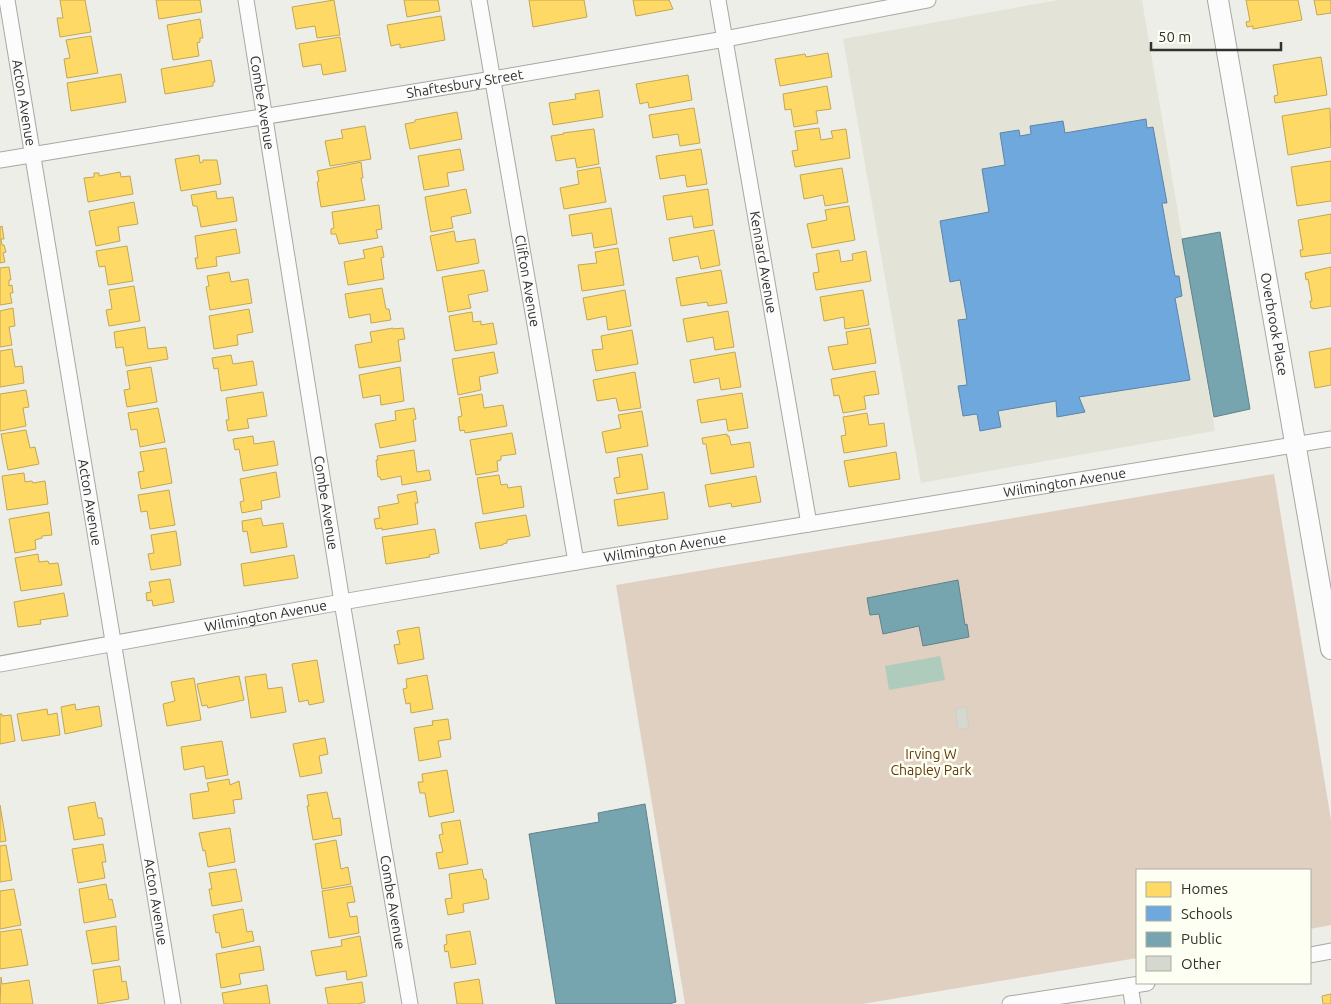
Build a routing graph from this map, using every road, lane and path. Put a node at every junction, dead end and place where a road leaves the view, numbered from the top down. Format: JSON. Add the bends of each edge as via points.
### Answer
{"nodes":[{"id":1,"x":7,"y":0,"type":"edge"},
{"id":2,"x":246,"y":0,"type":"edge"},
{"id":3,"x":479,"y":0,"type":"edge"},
{"id":4,"x":718,"y":0,"type":"edge"},
{"id":5,"x":928,"y":0,"type":"edge"},
{"id":6,"x":1218,"y":0,"type":"edge"},
{"id":7,"x":724,"y":39,"type":"junction"},
{"id":8,"x":493,"y":79,"type":"junction"},
{"id":9,"x":266,"y":116,"type":"junction"},
{"id":10,"x":32,"y":154,"type":"junction"},
{"id":11,"x":0,"y":160,"type":"edge"},
{"id":12,"x":1331,"y":439,"type":"edge"},
{"id":13,"x":1296,"y":444,"type":"junction"},
{"id":14,"x":809,"y":524,"type":"junction"},
{"id":15,"x":576,"y":562,"type":"junction"},
{"id":16,"x":342,"y":602,"type":"junction"},
{"id":17,"x":114,"y":643,"type":"junction"},
{"id":18,"x":1331,"y":649,"type":"edge"},
{"id":19,"x":0,"y":664,"type":"edge"},
{"id":20,"x":1331,"y":951,"type":"edge"},
{"id":21,"x":1311,"y":955,"type":"edge"},
{"id":22,"x":1141,"y":984,"type":"edge"},
{"id":23,"x":1130,"y":986,"type":"junction"},
{"id":24,"x":173,"y":1004,"type":"edge"},
{"id":25,"x":410,"y":1004,"type":"edge"},
{"id":26,"x":1010,"y":1004,"type":"edge"},
{"id":27,"x":1133,"y":1004,"type":"edge"}],
"edges":[{"from":1,"to":10,"type":"street","name":"Acton Avenue"},
{"from":2,"to":9,"type":"street","name":"Combe Avenue"},
{"from":3,"to":8,"type":"street","name":"Clifton Avenue"},
{"from":4,"to":7,"type":"street","name":"Kennard Avenue"},
{"from":5,"to":7,"type":"street","name":"Shaftesbury Street"},
{"from":6,"to":13,"type":"street","name":"Overbrook Place"},
{"from":7,"to":8,"type":"street","name":"Shaftesbury Street"},
{"from":7,"to":14,"type":"street","name":"Kennard Avenue"},
{"from":8,"to":9,"type":"street","name":"Shaftesbury Street"},
{"from":8,"to":15,"type":"street","name":"Clifton Avenue"},
{"from":9,"to":10,"type":"street","name":"Shaftesbury Street"},
{"from":9,"to":16,"type":"street","name":"Combe Avenue"},
{"from":10,"to":11,"type":"street","name":"Shaftesbury Street"},
{"from":10,"to":17,"type":"street","name":"Acton Avenue"},
{"from":12,"to":13,"type":"street","name":"Wilmington Avenue"},
{"from":13,"to":14,"type":"street","name":"Wilmington Avenue"},
{"from":13,"to":18,"type":"street","name":"Overbrook Place"},
{"from":14,"to":15,"type":"street","name":"Wilmington Avenue"},
{"from":15,"to":16,"type":"street","name":"Wilmington Avenue"},
{"from":16,"to":17,"type":"street","name":"Wilmington Avenue"},
{"from":16,"to":25,"type":"street","name":"Combe Avenue"},
{"from":17,"to":19,"type":"street","name":"Wilmington Avenue"},
{"from":17,"to":24,"type":"street","name":"Acton Avenue"},
{"from":20,"to":21,"type":"street"},
{"from":22,"to":23,"type":"street"},
{"from":23,"to":26,"type":"street"},
{"from":23,"to":27,"type":"street"}]}
